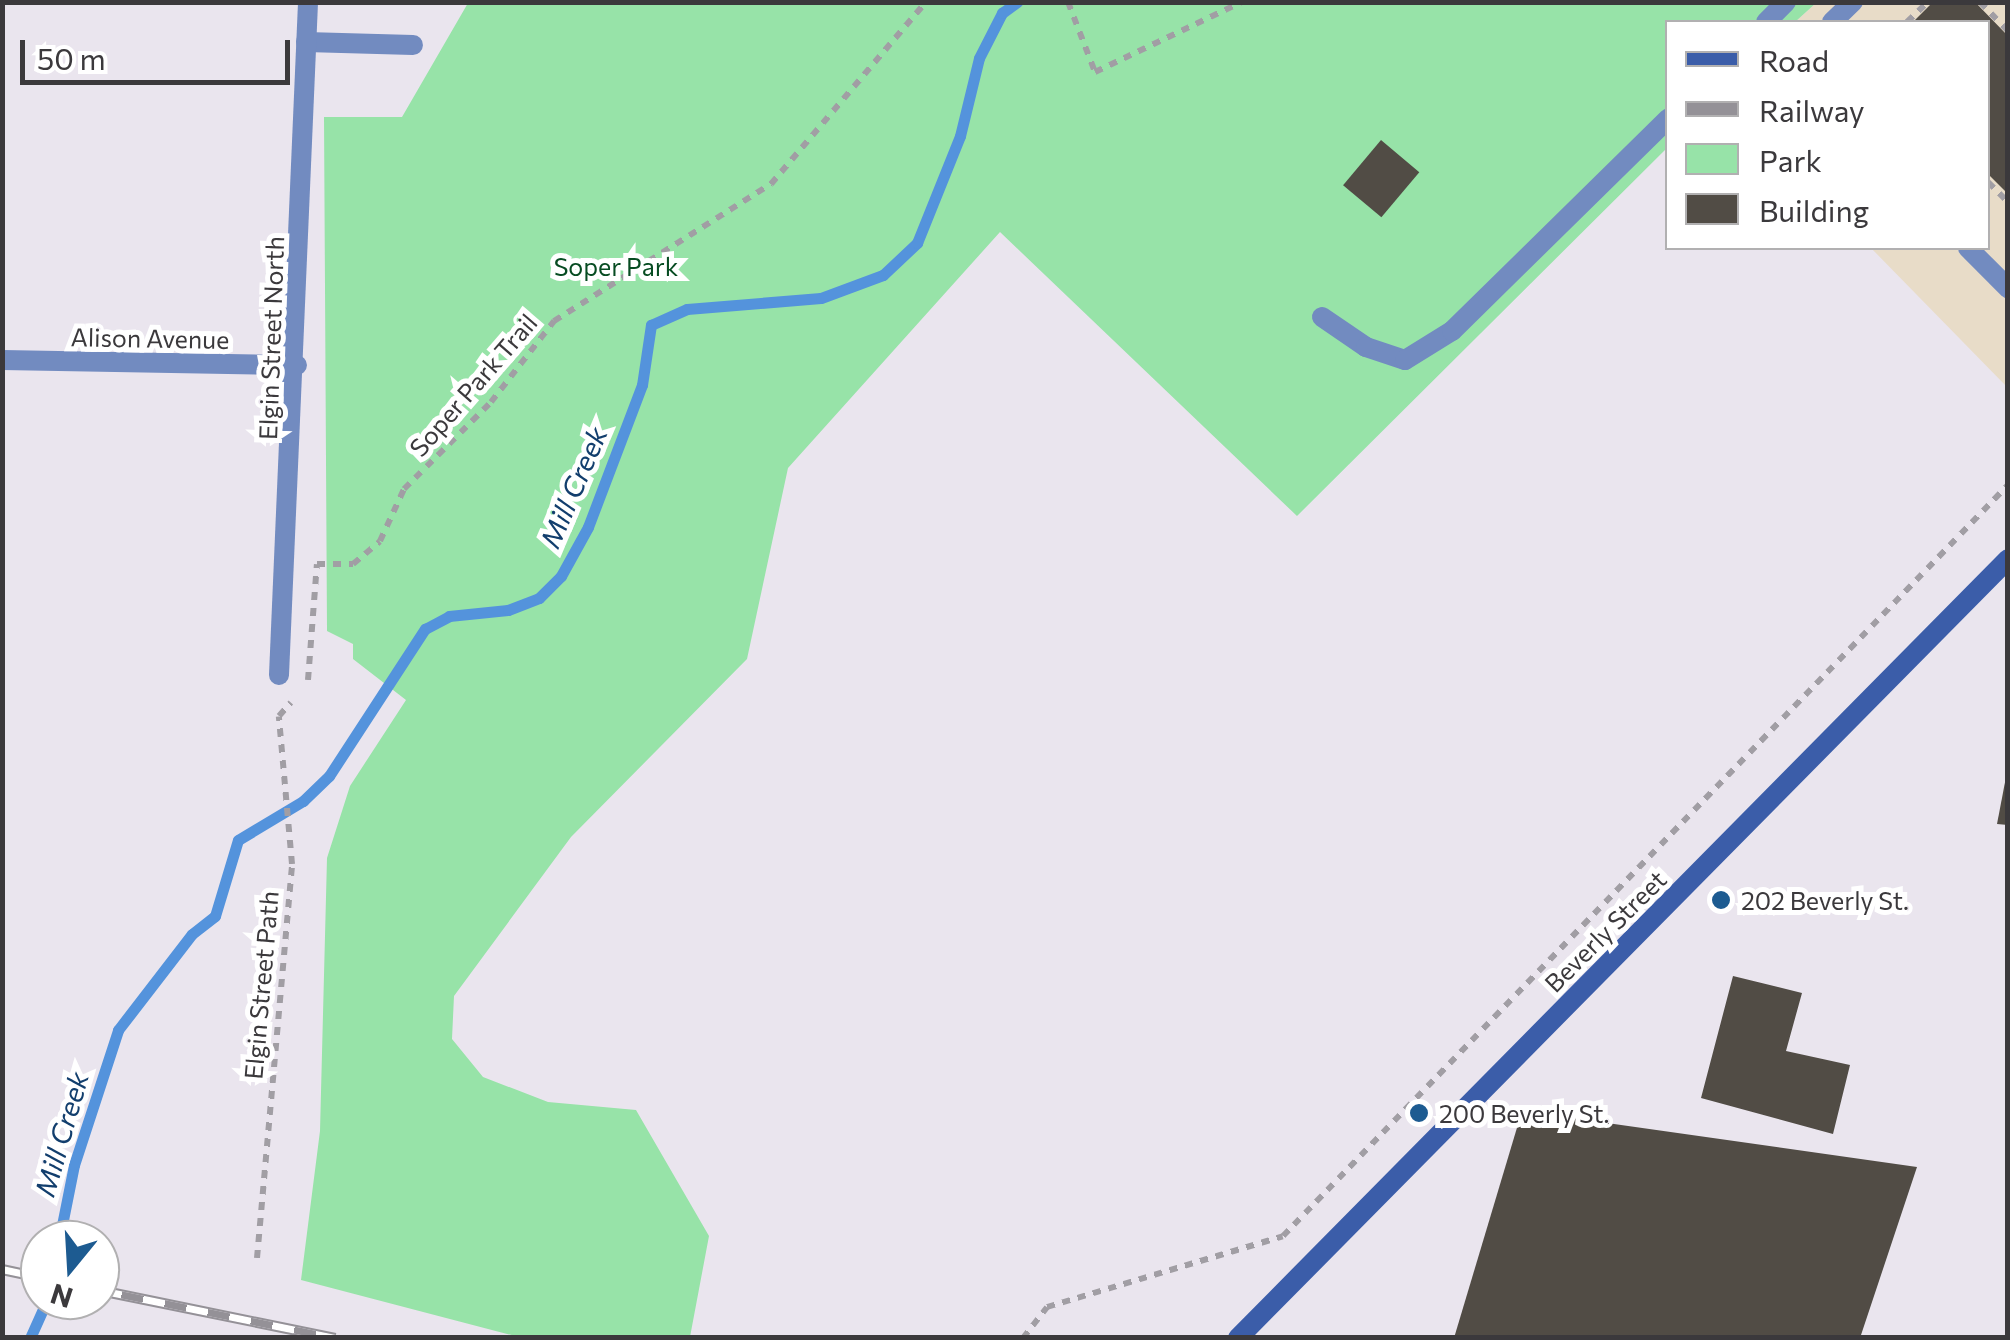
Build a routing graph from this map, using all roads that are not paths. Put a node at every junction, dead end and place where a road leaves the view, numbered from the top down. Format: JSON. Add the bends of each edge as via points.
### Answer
{"nodes":[{"id":1,"x":308,"y":2,"type":"edge"},
{"id":2,"x":1786,"y":2,"type":"edge"},
{"id":3,"x":1852,"y":2,"type":"edge"},
{"id":4,"x":1768,"y":20,"type":"edge"},
{"id":5,"x":1834,"y":20,"type":"edge"},
{"id":6,"x":306,"y":42,"type":"junction"},
{"id":7,"x":414,"y":44,"type":"dead end"},
{"id":8,"x":1665,"y":122,"type":"edge"},
{"id":9,"x":1970,"y":250,"type":"edge"},
{"id":10,"x":2008,"y":288,"type":"edge"},
{"id":11,"x":1322,"y":317,"type":"dead end"},
{"id":12,"x":2,"y":360,"type":"edge"},
{"id":13,"x":297,"y":366,"type":"junction"},
{"id":14,"x":2008,"y":560,"type":"edge"},
{"id":15,"x":278,"y":676,"type":"dead end"},
{"id":16,"x":1238,"y":1338,"type":"edge"}],
"edges":[{"from":1,"to":6,"type":"street","name":"Elgin Street North"},
{"from":2,"to":4,"type":"street"},
{"from":3,"to":5,"type":"street"},
{"from":6,"to":7,"type":"street"},
{"from":6,"to":13,"type":"street","name":"Elgin Street North"},
{"from":8,"to":11,"type":"street","via":[[1452,331],[1405,360],[1366,347]]},
{"from":9,"to":10,"type":"street"},
{"from":12,"to":13,"type":"street","name":"Alison Avenue"},
{"from":13,"to":15,"type":"street","name":"Elgin Street North"},
{"from":14,"to":16,"type":"main road","name":"Beverly Street"}]}
